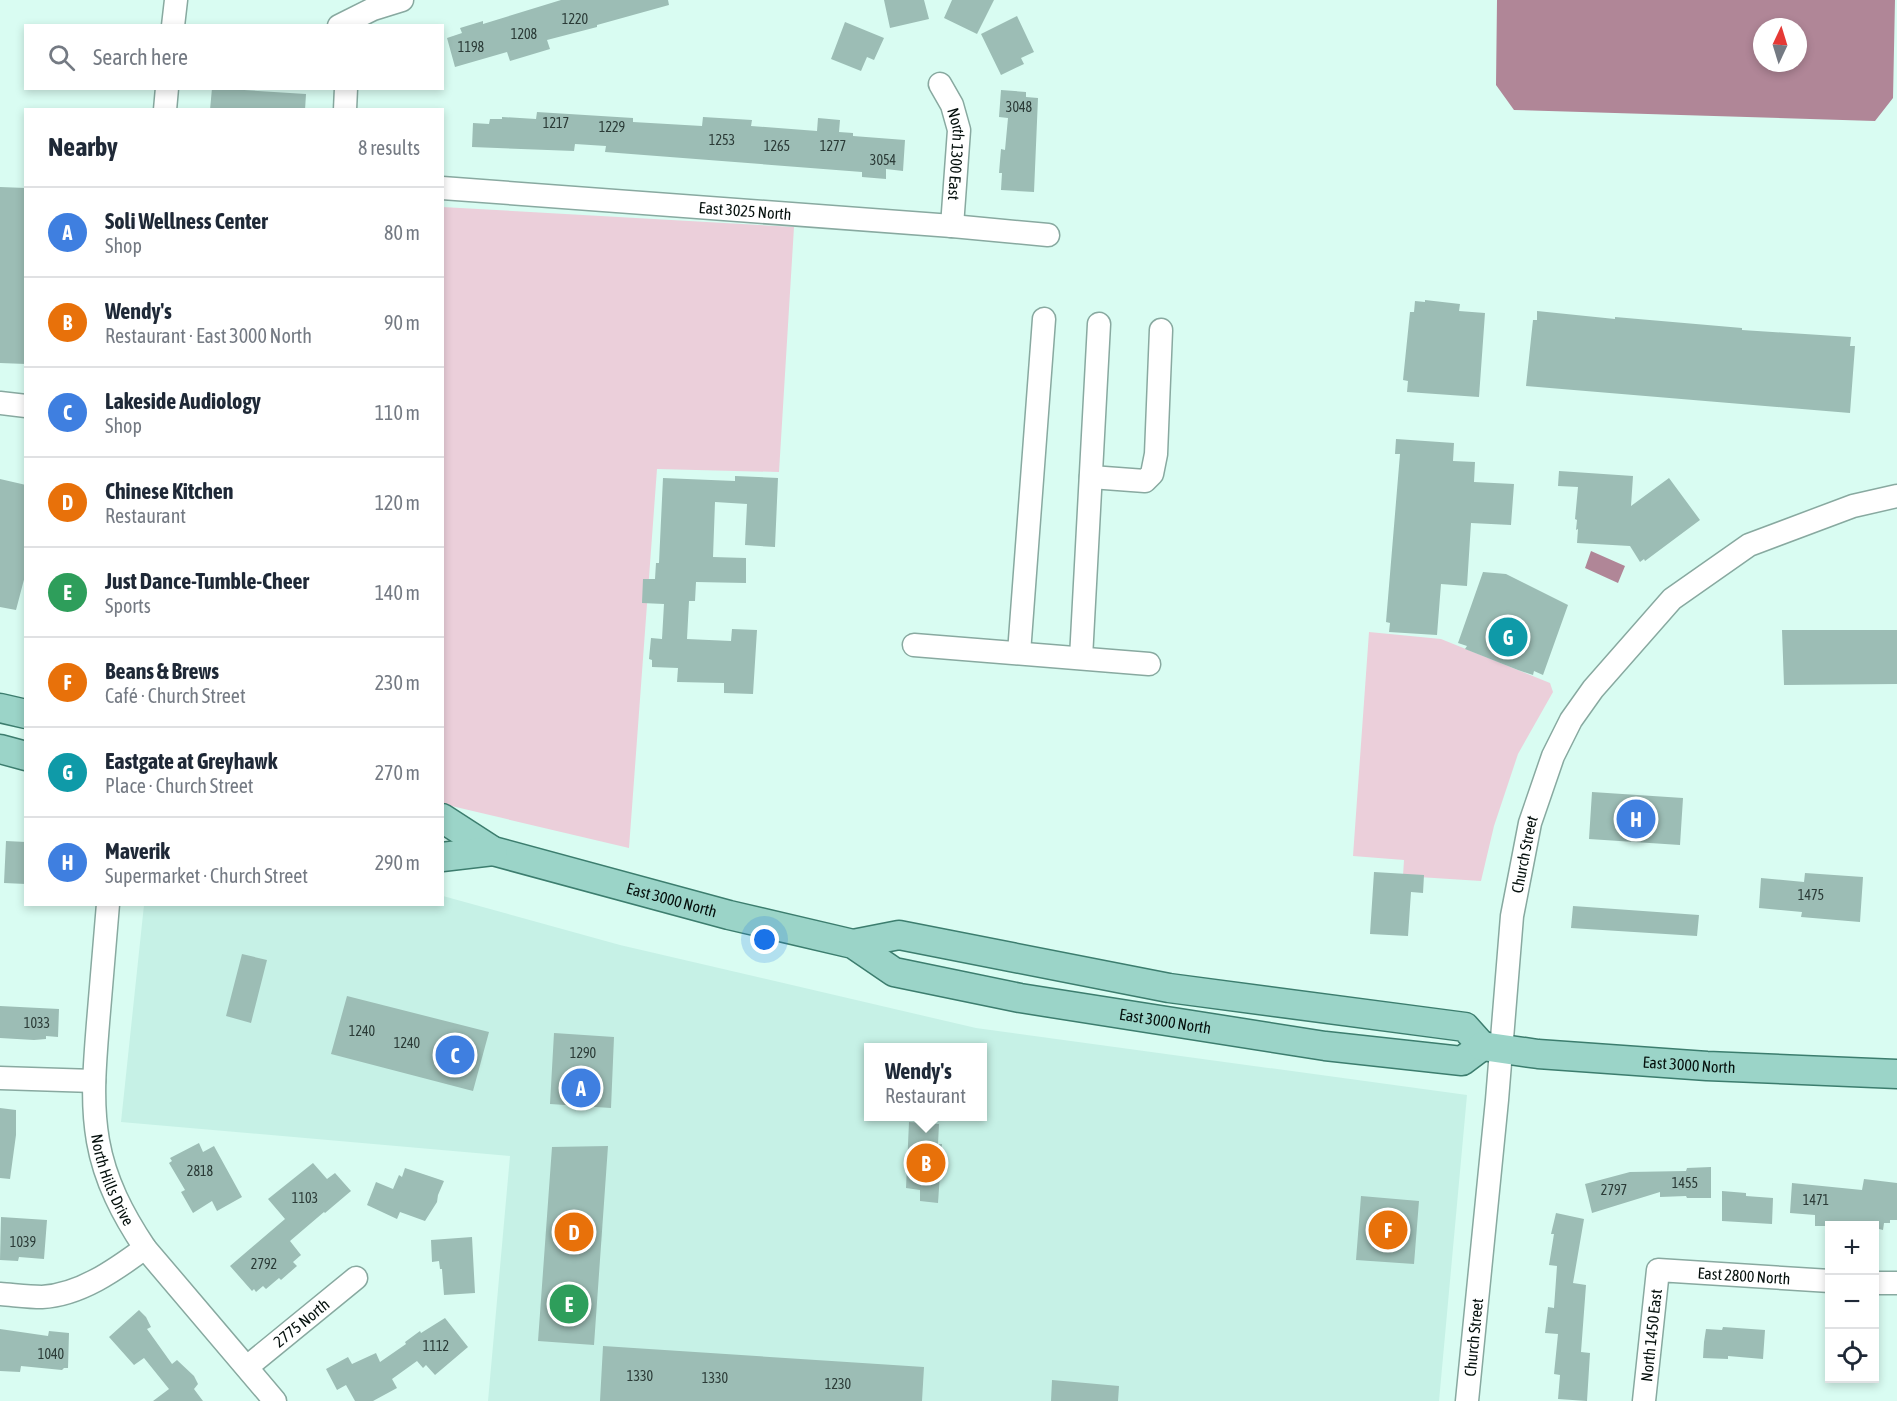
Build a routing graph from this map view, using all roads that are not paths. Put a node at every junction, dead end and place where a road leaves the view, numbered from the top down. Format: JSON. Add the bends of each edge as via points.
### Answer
{"nodes":[{"id":1,"x":176,"y":0,"type":"edge"},
{"id":2,"x":402,"y":0,"type":"edge"},
{"id":3,"x":174,"y":24,"type":"edge"},
{"id":4,"x":343,"y":24,"type":"edge"},
{"id":5,"x":940,"y":84,"type":"dead end"},
{"id":6,"x":167,"y":90,"type":"edge"},
{"id":7,"x":346,"y":90,"type":"edge"},
{"id":8,"x":165,"y":108,"type":"edge"},
{"id":9,"x":345,"y":108,"type":"edge"},
{"id":10,"x":444,"y":188,"type":"edge"},
{"id":11,"x":952,"y":226,"type":"junction"},
{"id":12,"x":1048,"y":235,"type":"dead end"},
{"id":13,"x":1044,"y":319,"type":"dead end"},
{"id":14,"x":1099,"y":324,"type":"dead end"},
{"id":15,"x":1161,"y":330,"type":"dead end"},
{"id":16,"x":0,"y":404,"type":"edge"},
{"id":17,"x":24,"y":406,"type":"edge"},
{"id":18,"x":1091,"y":477,"type":"junction"},
{"id":19,"x":1897,"y":496,"type":"edge"},
{"id":20,"x":914,"y":645,"type":"dead end"},
{"id":21,"x":1019,"y":653,"type":"junction"},
{"id":22,"x":1081,"y":658,"type":"junction"},
{"id":23,"x":1149,"y":664,"type":"dead end"},
{"id":24,"x":0,"y":708,"type":"edge"},
{"id":25,"x":24,"y":714,"type":"edge"},
{"id":26,"x":0,"y":730,"type":"edge"},
{"id":27,"x":24,"y":736,"type":"edge"},
{"id":28,"x":0,"y":749,"type":"edge"},
{"id":29,"x":24,"y":755,"type":"edge"},
{"id":30,"x":444,"y":820,"type":"edge"},
{"id":31,"x":469,"y":841,"type":"edge"},
{"id":32,"x":444,"y":856,"type":"edge"},
{"id":33,"x":108,"y":906,"type":"edge"},
{"id":34,"x":853,"y":944,"type":"junction"},
{"id":35,"x":1491,"y":1048,"type":"junction"},
{"id":36,"x":1897,"y":1074,"type":"edge"},
{"id":37,"x":0,"y":1078,"type":"edge"},
{"id":38,"x":94,"y":1081,"type":"junction"},
{"id":39,"x":145,"y":1248,"type":"junction"},
{"id":40,"x":1658,"y":1270,"type":"joint"},
{"id":41,"x":356,"y":1278,"type":"dead end"},
{"id":42,"x":1825,"y":1281,"type":"edge"},
{"id":43,"x":1879,"y":1283,"type":"edge"},
{"id":44,"x":1897,"y":1283,"type":"edge"},
{"id":45,"x":0,"y":1294,"type":"edge"},
{"id":46,"x":247,"y":1367,"type":"junction"},
{"id":47,"x":275,"y":1401,"type":"edge"},
{"id":48,"x":1467,"y":1401,"type":"edge"},
{"id":49,"x":1644,"y":1401,"type":"edge"}],
"edges":[{"from":1,"to":3,"type":"street"},
{"from":2,"to":4,"type":"street"},
{"from":5,"to":11,"type":"street","name":"North 1300 East","via":[[952,105],[959,130]]},
{"from":6,"to":8,"type":"street"},
{"from":7,"to":9,"type":"street"},
{"from":10,"to":11,"type":"street","name":"East 3025 North"},
{"from":11,"to":12,"type":"street","name":"East 3025 North"},
{"from":13,"to":21,"type":"street"},
{"from":14,"to":18,"type":"street"},
{"from":15,"to":18,"type":"street","via":[[1152,474],[1145,481]]},
{"from":16,"to":17,"type":"street"},
{"from":18,"to":22,"type":"street"},
{"from":19,"to":35,"type":"street","name":"Church Street","via":[[1852,506],[1749,545],[1672,599],[1593,689],[1553,756],[1530,823]]},
{"from":20,"to":21,"type":"street"},
{"from":21,"to":22,"type":"street"},
{"from":22,"to":23,"type":"street"},
{"from":24,"to":25,"type":"main road"},
{"from":26,"to":27,"type":"main road"},
{"from":28,"to":29,"type":"main road"},
{"from":30,"to":31,"type":"main road","name":"East 3000 North"},
{"from":31,"to":32,"type":"main road","name":"East 3000 North"},
{"from":31,"to":34,"type":"main road","name":"East 3000 North","via":[[729,915]]},
{"from":33,"to":38,"type":"street","name":"North Hills Drive"},
{"from":34,"to":35,"type":"main road","name":"East 3000 North","via":[[900,935],[1169,988],[1465,1027]]},
{"from":34,"to":35,"type":"main road","name":"East 3000 North","via":[[894,972],[1020,998],[1325,1046],[1462,1061]]},
{"from":35,"to":36,"type":"main road","name":"East 3000 North","via":[[1707,1066]]},
{"from":35,"to":48,"type":"street","name":"Church Street","via":[[1497,1100]]},
{"from":37,"to":38,"type":"street"},
{"from":38,"to":39,"type":"street","name":"North Hills Drive","via":[[94,1112],[105,1169],[128,1223]]},
{"from":39,"to":45,"type":"street","via":[[84,1287],[42,1297]]},
{"from":39,"to":46,"type":"street","name":"North Hills Drive"},
{"from":40,"to":42,"type":"street","name":"East 2800 North"},
{"from":40,"to":49,"type":"street","name":"North 1450 East"},
{"from":41,"to":46,"type":"street","name":"2775 North"},
{"from":43,"to":44,"type":"street"},
{"from":46,"to":47,"type":"street","name":"North Hills Drive"}]}
